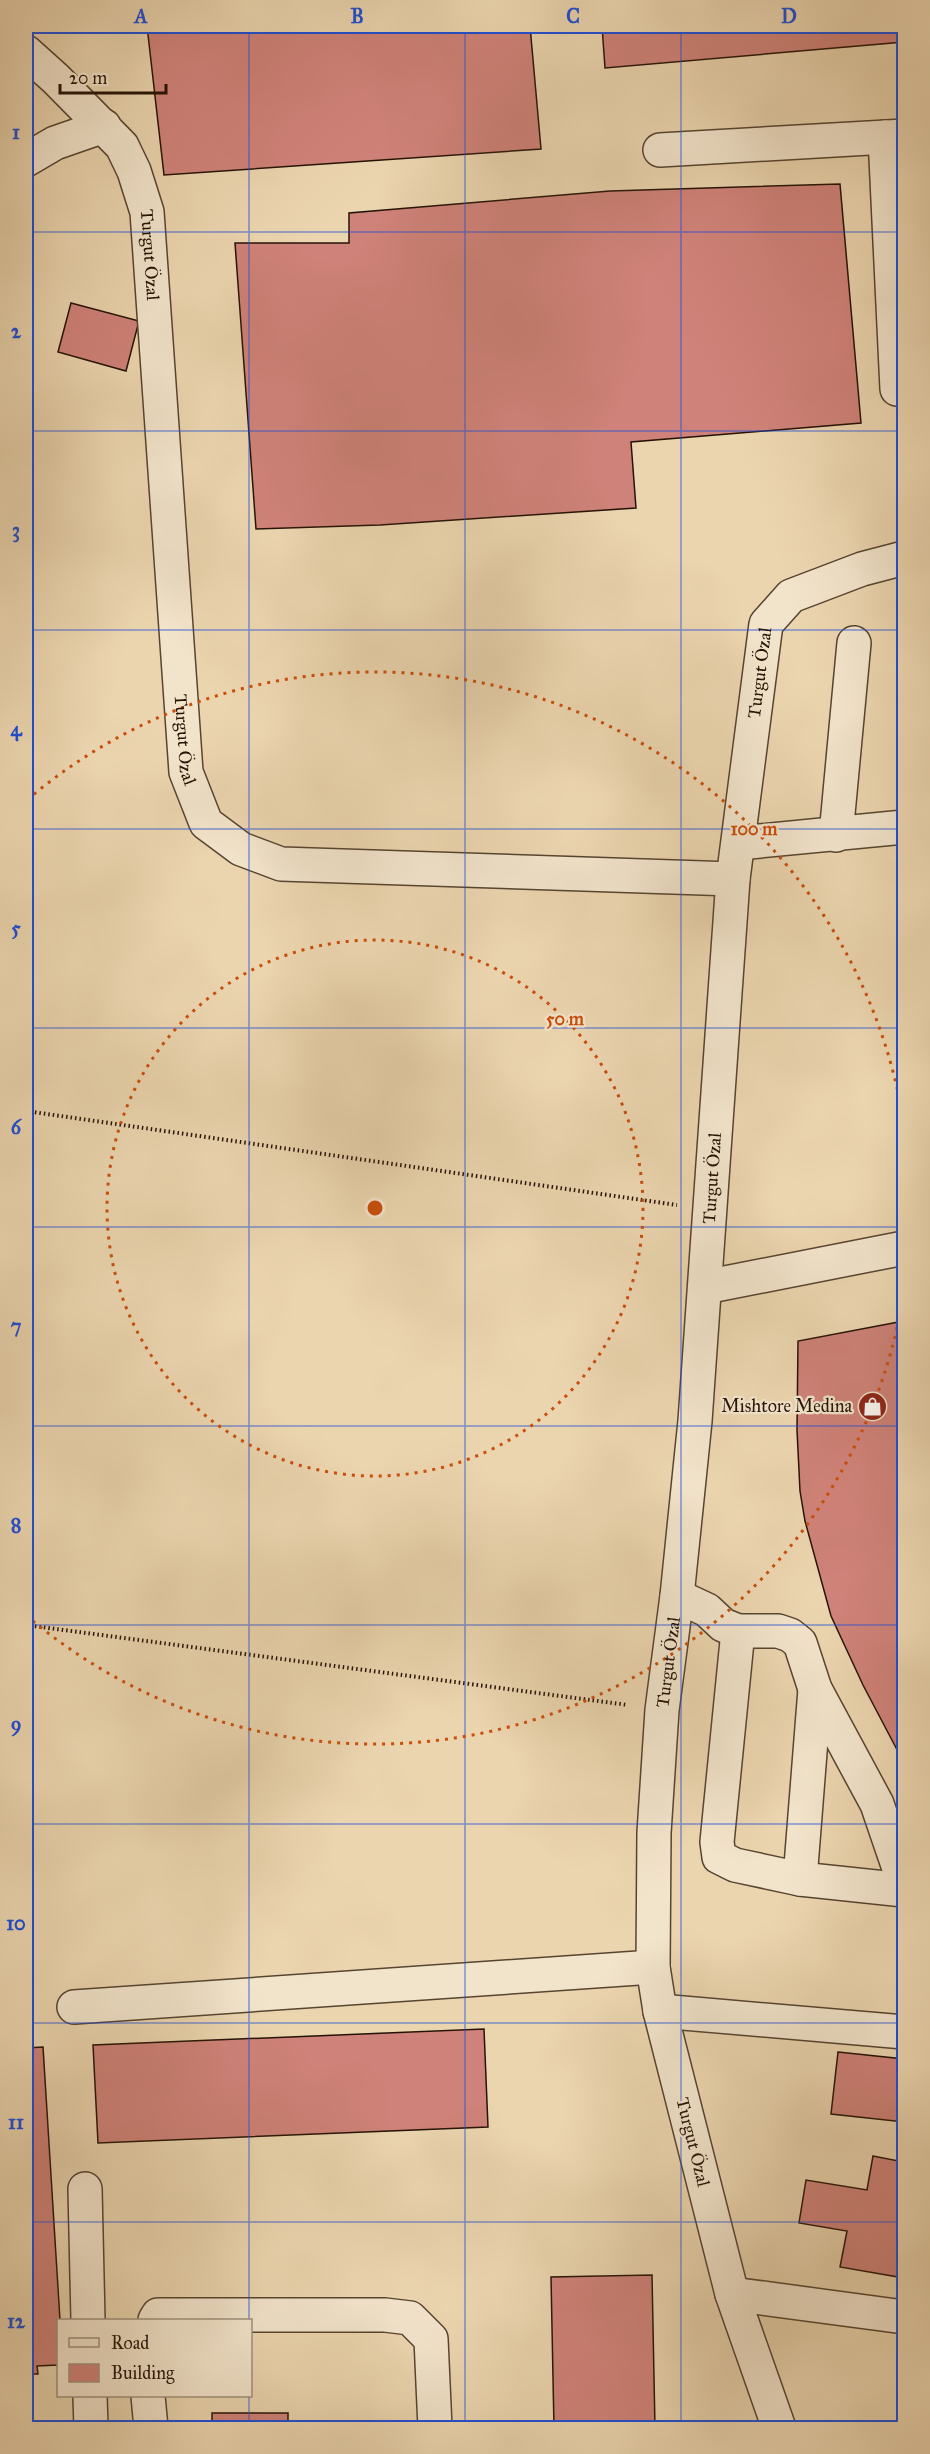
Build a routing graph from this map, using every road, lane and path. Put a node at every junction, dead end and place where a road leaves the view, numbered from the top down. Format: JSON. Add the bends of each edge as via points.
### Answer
{"nodes":[{"id":1,"x":26,"y":52,"type":"edge"},
{"id":2,"x":104,"y":126,"type":"junction"},
{"id":3,"x":895,"y":136,"type":"edge"},
{"id":4,"x":660,"y":150,"type":"dead end"},
{"id":5,"x":26,"y":160,"type":"edge"},
{"id":6,"x":897,"y":389,"type":"dead end"},
{"id":7,"x":904,"y":558,"type":"edge"},
{"id":8,"x":854,"y":643,"type":"dead end"},
{"id":9,"x":904,"y":827,"type":"edge"},
{"id":10,"x":836,"y":835,"type":"junction"},
{"id":11,"x":739,"y":843,"type":"junction"},
{"id":12,"x":733,"y":879,"type":"junction"},
{"id":13,"x":26,"y":1111,"type":"edge"},
{"id":14,"x":710,"y":1209,"type":"junction"},
{"id":15,"x":904,"y":1248,"type":"edge"},
{"id":16,"x":705,"y":1287,"type":"junction"},
{"id":17,"x":677,"y":1596,"type":"junction"},
{"id":18,"x":26,"y":1625,"type":"edge"},
{"id":19,"x":738,"y":1630,"type":"junction"},
{"id":20,"x":815,"y":1689,"type":"junction"},
{"id":21,"x":662,"y":1710,"type":"junction"},
{"id":22,"x":800,"y":1879,"type":"junction"},
{"id":23,"x":904,"y":1883,"type":"edge"},
{"id":24,"x":904,"y":1890,"type":"edge"},
{"id":25,"x":653,"y":1967,"type":"junction"},
{"id":26,"x":74,"y":2007,"type":"dead end"},
{"id":27,"x":660,"y":2011,"type":"junction"},
{"id":28,"x":904,"y":2032,"type":"edge"},
{"id":29,"x":85,"y":2189,"type":"dead end"},
{"id":30,"x":732,"y":2294,"type":"junction"},
{"id":31,"x":904,"y":2317,"type":"edge"},
{"id":32,"x":88,"y":2319,"type":"edge"},
{"id":33,"x":156,"y":2319,"type":"edge"},
{"id":34,"x":90,"y":2397,"type":"edge"},
{"id":35,"x":148,"y":2397,"type":"edge"},
{"id":36,"x":91,"y":2428,"type":"edge"},
{"id":37,"x":151,"y":2428,"type":"edge"},
{"id":38,"x":435,"y":2428,"type":"edge"},
{"id":39,"x":779,"y":2428,"type":"edge"}],
"edges":[{"from":1,"to":2,"type":"street","name":"Turgut Özal"},
{"from":2,"to":5,"type":"street","via":[[55,143]]},
{"from":2,"to":12,"type":"street","name":"Turgut Özal","via":[[122,146],[147,212],[186,771],[206,823],[241,849],[280,864]]},
{"from":3,"to":4,"type":"street"},
{"from":3,"to":6,"type":"street"},
{"from":7,"to":11,"type":"street","name":"Turgut Özal","via":[[791,596],[766,624]]},
{"from":8,"to":10,"type":"street"},
{"from":9,"to":10,"type":"street"},
{"from":10,"to":11,"type":"street"},
{"from":11,"to":12,"type":"street","name":"Turgut Özal"},
{"from":12,"to":14,"type":"street","name":"Turgut Özal"},
{"from":13,"to":14,"type":"path"},
{"from":14,"to":16,"type":"street","name":"Turgut Özal"},
{"from":15,"to":16,"type":"street"},
{"from":16,"to":17,"type":"street","name":"Turgut Özal"},
{"from":17,"to":19,"type":"street"},
{"from":17,"to":21,"type":"street","name":"Turgut Özal"},
{"from":18,"to":21,"type":"path"},
{"from":19,"to":20,"type":"street","via":[[790,1635],[800,1643]]},
{"from":19,"to":22,"type":"street","via":[[717,1851],[726,1863]]},
{"from":20,"to":22,"type":"street"},
{"from":20,"to":23,"type":"street","via":[[877,1804]]},
{"from":21,"to":25,"type":"street","name":"Turgut Özal","via":[[654,1833]]},
{"from":22,"to":24,"type":"street"},
{"from":25,"to":26,"type":"street"},
{"from":25,"to":27,"type":"street","name":"Turgut Özal"},
{"from":27,"to":28,"type":"street"},
{"from":27,"to":30,"type":"street","name":"Turgut Özal"},
{"from":29,"to":32,"type":"street"},
{"from":30,"to":31,"type":"street"},
{"from":30,"to":39,"type":"street","name":"Turgut Özal"},
{"from":33,"to":38,"type":"street","via":[[158,2315],[410,2318],[431,2339]]},
{"from":34,"to":36,"type":"street"},
{"from":35,"to":37,"type":"street"}]}
